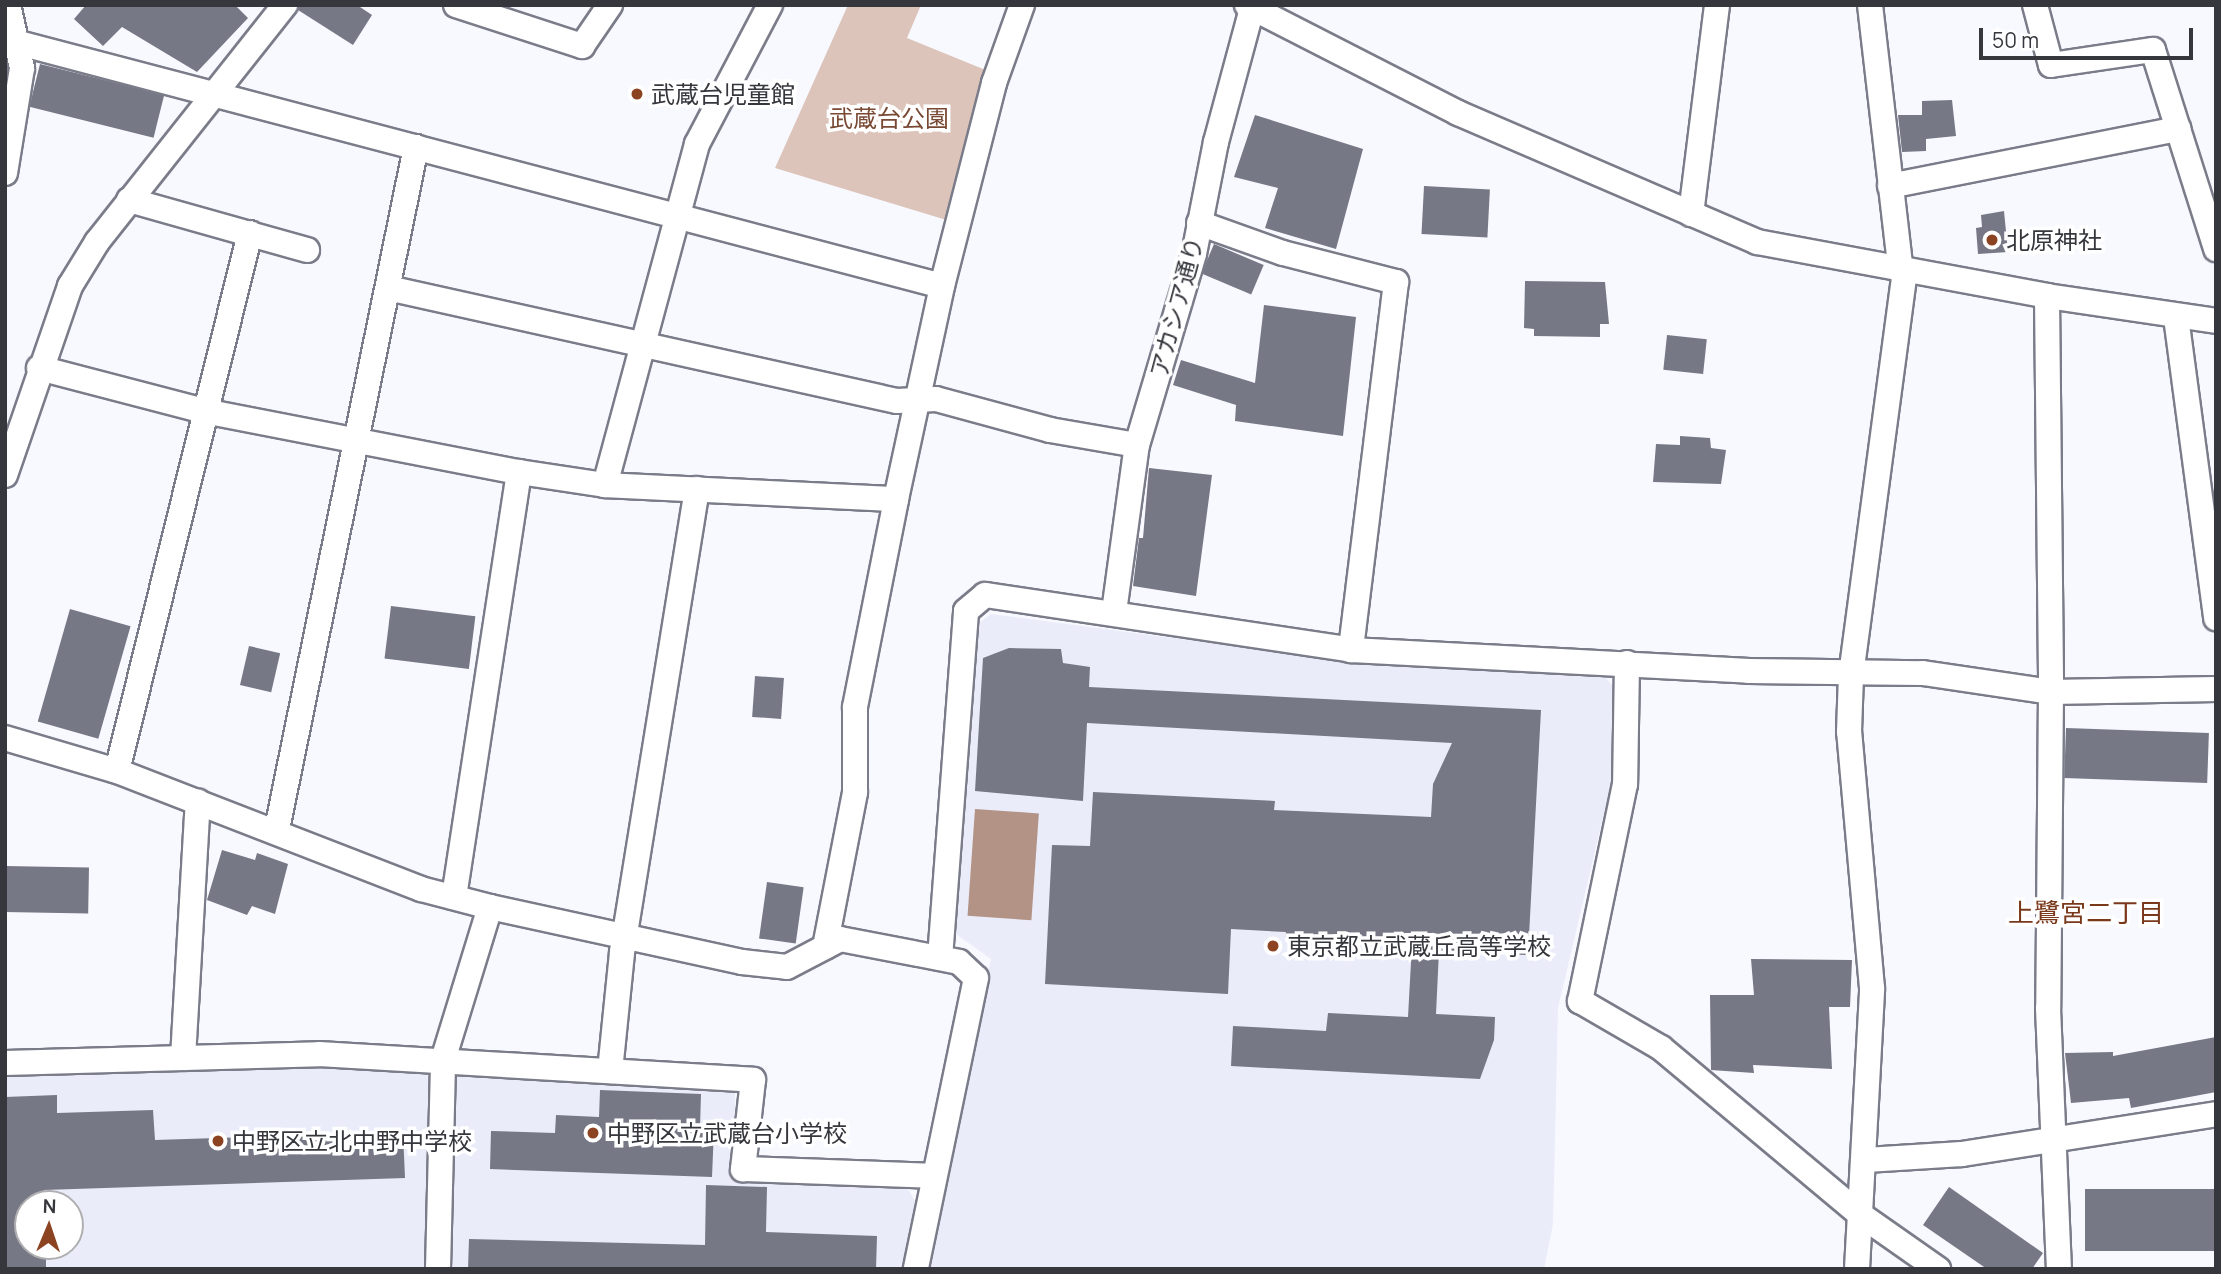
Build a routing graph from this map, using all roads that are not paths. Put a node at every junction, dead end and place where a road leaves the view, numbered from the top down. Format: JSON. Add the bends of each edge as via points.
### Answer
{"nodes":[{"id":1,"x":8,"y":5,"type":"edge"},
{"id":2,"x":285,"y":5,"type":"edge"},
{"id":3,"x":610,"y":5,"type":"edge"},
{"id":4,"x":770,"y":5,"type":"edge"},
{"id":5,"x":1022,"y":5,"type":"edge"},
{"id":6,"x":1717,"y":5,"type":"edge"},
{"id":7,"x":1870,"y":5,"type":"edge"},
{"id":8,"x":2035,"y":5,"type":"edge"},
{"id":9,"x":458,"y":6,"type":"edge"},
{"id":10,"x":1250,"y":6,"type":"edge"},
{"id":11,"x":19,"y":43,"type":"junction"},
{"id":12,"x":216,"y":91,"type":"junction"},
{"id":13,"x":2178,"y":129,"type":"junction"},
{"id":14,"x":416,"y":147,"type":"junction"},
{"id":15,"x":5,"y":173,"type":"edge"},
{"id":16,"x":1890,"y":186,"type":"junction"},
{"id":17,"x":129,"y":200,"type":"junction"},
{"id":18,"x":676,"y":214,"type":"junction"},
{"id":19,"x":1691,"y":214,"type":"junction"},
{"id":20,"x":1199,"y":223,"type":"junction"},
{"id":21,"x":250,"y":233,"type":"junction"},
{"id":22,"x":2216,"y":249,"type":"edge"},
{"id":23,"x":307,"y":250,"type":"dead end"},
{"id":24,"x":1903,"y":271,"type":"junction"},
{"id":25,"x":942,"y":286,"type":"junction"},
{"id":26,"x":388,"y":288,"type":"junction"},
{"id":27,"x":2048,"y":296,"type":"junction"},
{"id":28,"x":2176,"y":317,"type":"junction"},
{"id":29,"x":2216,"y":321,"type":"edge"},
{"id":30,"x":641,"y":343,"type":"junction"},
{"id":31,"x":39,"y":368,"type":"junction"},
{"id":32,"x":918,"y":399,"type":"junction"},
{"id":33,"x":204,"y":411,"type":"junction"},
{"id":34,"x":356,"y":442,"type":"junction"},
{"id":35,"x":1137,"y":445,"type":"junction"},
{"id":36,"x":519,"y":472,"type":"junction"},
{"id":37,"x":5,"y":475,"type":"edge"},
{"id":38,"x":605,"y":485,"type":"junction"},
{"id":39,"x":697,"y":489,"type":"junction"},
{"id":40,"x":896,"y":499,"type":"junction"},
{"id":41,"x":1114,"y":612,"type":"junction"},
{"id":42,"x":2216,"y":618,"type":"edge"},
{"id":43,"x":1351,"y":650,"type":"junction"},
{"id":44,"x":1627,"y":663,"type":"junction"},
{"id":45,"x":1851,"y":675,"type":"junction"},
{"id":46,"x":2216,"y":689,"type":"edge"},
{"id":47,"x":2051,"y":692,"type":"junction"},
{"id":48,"x":5,"y":738,"type":"edge"},
{"id":49,"x":117,"y":771,"type":"junction"},
{"id":50,"x":198,"y":801,"type":"junction"},
{"id":51,"x":277,"y":830,"type":"junction"},
{"id":52,"x":454,"y":897,"type":"junction"},
{"id":53,"x":490,"y":907,"type":"junction"},
{"id":54,"x":625,"y":936,"type":"junction"},
{"id":55,"x":825,"y":947,"type":"junction"},
{"id":56,"x":940,"y":958,"type":"junction"},
{"id":57,"x":183,"y":1058,"type":"junction"},
{"id":58,"x":443,"y":1060,"type":"junction"},
{"id":59,"x":5,"y":1063,"type":"edge"},
{"id":60,"x":610,"y":1071,"type":"junction"},
{"id":61,"x":2216,"y":1114,"type":"edge"},
{"id":62,"x":2055,"y":1140,"type":"junction"},
{"id":63,"x":1866,"y":1160,"type":"junction"},
{"id":64,"x":932,"y":1176,"type":"junction"},
{"id":65,"x":1858,"y":1213,"type":"junction"},
{"id":66,"x":438,"y":1269,"type":"edge"},
{"id":67,"x":916,"y":1269,"type":"edge"},
{"id":68,"x":1857,"y":1269,"type":"edge"},
{"id":69,"x":1938,"y":1269,"type":"edge"},
{"id":70,"x":2059,"y":1269,"type":"edge"}],
"edges":[{"from":1,"to":11,"type":"street"},
{"from":2,"to":12,"type":"street"},
{"from":3,"to":9,"type":"street","via":[[582,46]]},
{"from":4,"to":18,"type":"street","via":[[697,144]]},
{"from":5,"to":25,"type":"street","via":[[994,83]]},
{"from":6,"to":19,"type":"street"},
{"from":7,"to":16,"type":"street"},
{"from":8,"to":13,"type":"street","via":[[2051,65],[2153,50]]},
{"from":10,"to":19,"type":"street","via":[[1458,113]]},
{"from":10,"to":20,"type":"street","name":"アカシア通り"},
{"from":11,"to":12,"type":"street"},
{"from":11,"to":15,"type":"street","via":[[22,68]]},
{"from":12,"to":14,"type":"street"},
{"from":12,"to":17,"type":"street"},
{"from":13,"to":16,"type":"street"},
{"from":13,"to":22,"type":"street"},
{"from":14,"to":18,"type":"street"},
{"from":14,"to":26,"type":"street"},
{"from":16,"to":24,"type":"street"},
{"from":17,"to":21,"type":"street"},
{"from":17,"to":31,"type":"street","via":[[70,286]]},
{"from":18,"to":25,"type":"street"},
{"from":18,"to":30,"type":"street"},
{"from":19,"to":24,"type":"street","via":[[1757,242]]},
{"from":20,"to":35,"type":"street","name":"アカシア通り","via":[[1194,254]]},
{"from":20,"to":43,"type":"street","via":[[1283,253],[1396,282]]},
{"from":21,"to":23,"type":"street"},
{"from":21,"to":33,"type":"street"},
{"from":24,"to":27,"type":"street"},
{"from":24,"to":45,"type":"street"},
{"from":25,"to":32,"type":"street"},
{"from":26,"to":30,"type":"street"},
{"from":26,"to":34,"type":"street"},
{"from":27,"to":28,"type":"street"},
{"from":27,"to":47,"type":"street"},
{"from":28,"to":29,"type":"street"},
{"from":28,"to":42,"type":"street"},
{"from":30,"to":32,"type":"street","via":[[897,401]]},
{"from":30,"to":38,"type":"street"},
{"from":31,"to":33,"type":"street"},
{"from":31,"to":37,"type":"street"},
{"from":32,"to":35,"type":"street","via":[[936,399],[1050,430]]},
{"from":32,"to":40,"type":"street"},
{"from":33,"to":34,"type":"street"},
{"from":33,"to":49,"type":"street"},
{"from":34,"to":36,"type":"street"},
{"from":34,"to":51,"type":"street"},
{"from":35,"to":41,"type":"street","name":"アカシア通り"},
{"from":36,"to":38,"type":"street"},
{"from":36,"to":52,"type":"street"},
{"from":38,"to":39,"type":"street"},
{"from":39,"to":40,"type":"street"},
{"from":39,"to":54,"type":"street"},
{"from":40,"to":55,"type":"street","via":[[855,707],[855,792]]},
{"from":41,"to":43,"type":"street"},
{"from":41,"to":56,"type":"street","via":[[985,595],[966,611]]},
{"from":43,"to":44,"type":"street"},
{"from":44,"to":45,"type":"street"},
{"from":44,"to":65,"type":"street","via":[[1625,784],[1580,1001],[1661,1048]]},
{"from":45,"to":47,"type":"street","via":[[1923,673]]},
{"from":45,"to":63,"type":"street","via":[[1849,732],[1872,988]]},
{"from":46,"to":47,"type":"street"},
{"from":47,"to":62,"type":"street","via":[[2048,943]]},
{"from":48,"to":49,"type":"street"},
{"from":49,"to":50,"type":"street"},
{"from":50,"to":51,"type":"street"},
{"from":50,"to":57,"type":"street"},
{"from":51,"to":52,"type":"street","via":[[421,889]]},
{"from":52,"to":53,"type":"street"},
{"from":53,"to":54,"type":"street"},
{"from":53,"to":58,"type":"street"},
{"from":54,"to":55,"type":"street","via":[[787,967]]},
{"from":54,"to":60,"type":"street"},
{"from":55,"to":56,"type":"street","via":[[840,939]]},
{"from":56,"to":64,"type":"street","via":[[959,962],[976,978]]},
{"from":57,"to":58,"type":"street","via":[[319,1054]]},
{"from":57,"to":59,"type":"street"},
{"from":58,"to":60,"type":"street"},
{"from":58,"to":66,"type":"street"},
{"from":60,"to":64,"type":"street","via":[[753,1080],[743,1169]]},
{"from":61,"to":62,"type":"street"},
{"from":62,"to":63,"type":"street","via":[[1962,1154]]},
{"from":62,"to":70,"type":"street"},
{"from":63,"to":65,"type":"street"},
{"from":64,"to":67,"type":"street"},
{"from":65,"to":68,"type":"street"},
{"from":65,"to":69,"type":"street"}]}
